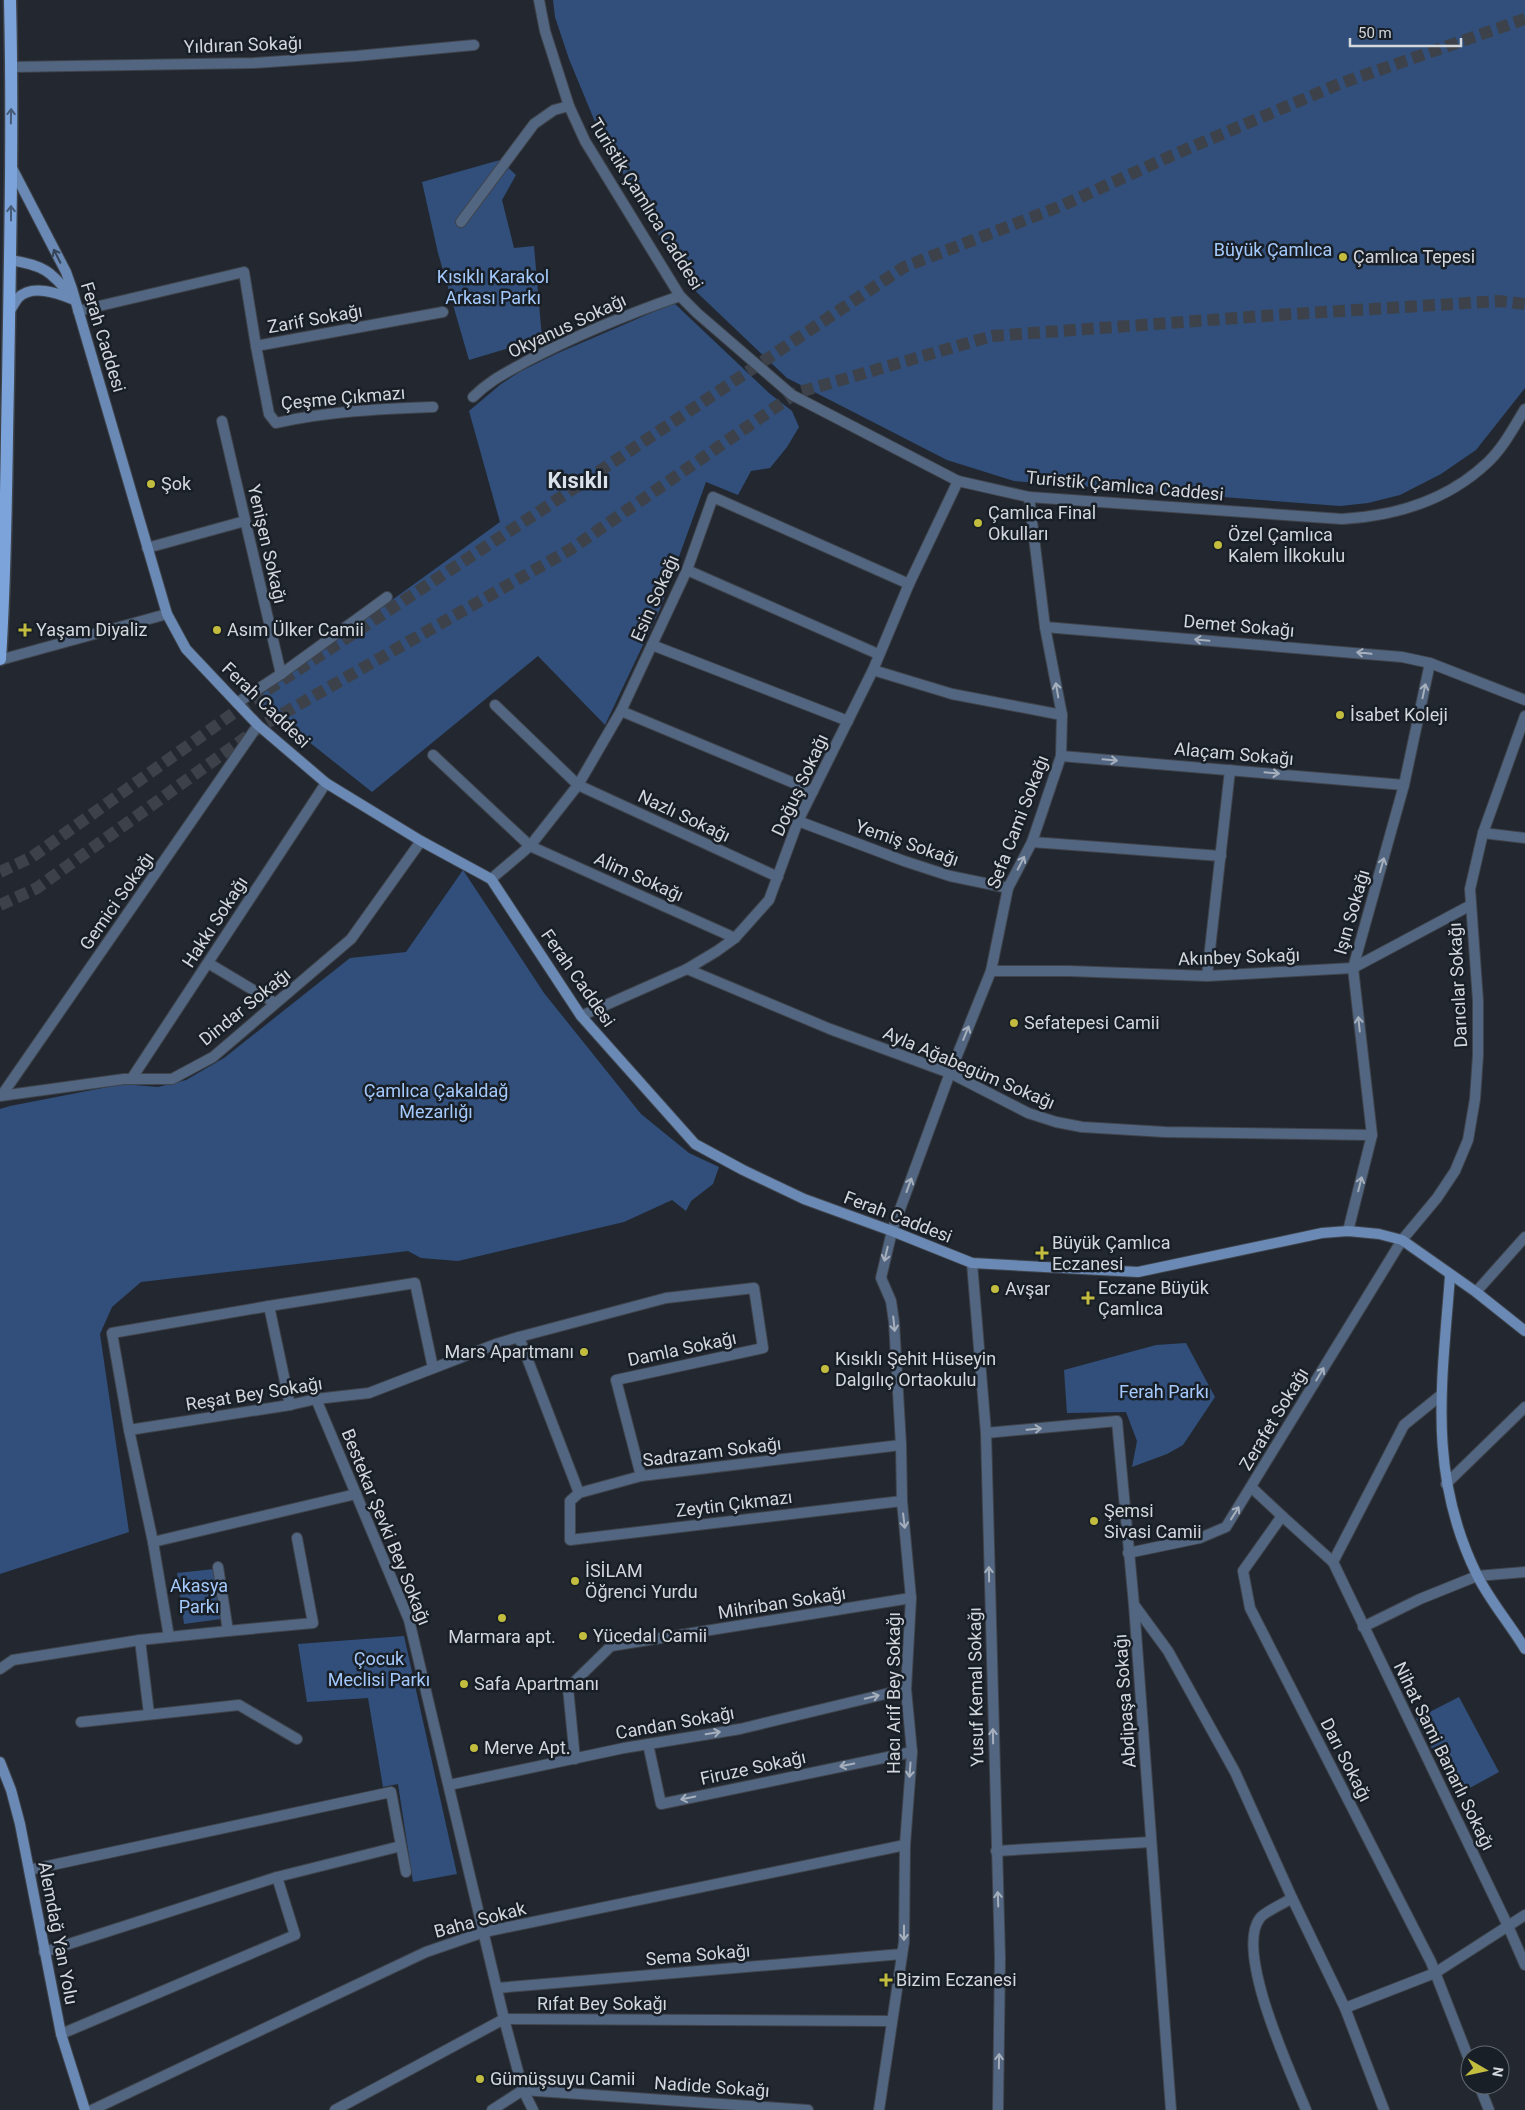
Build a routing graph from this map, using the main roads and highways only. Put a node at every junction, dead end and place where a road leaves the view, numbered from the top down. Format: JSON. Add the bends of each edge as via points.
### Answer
{"nodes":[{"id":1,"x":10,"y":0,"type":"edge"},
{"id":2,"x":5,"y":260,"type":"edge"},
{"id":3,"x":0,"y":298,"type":"edge"},
{"id":4,"x":9,"y":312,"type":"junction"},
{"id":5,"x":2,"y":599,"type":"edge"},
{"id":6,"x":0,"y":660,"type":"edge"}],
"edges":[{"from":2,"to":1,"type":"main road","one_way":true,"via":[[11,165]]},
{"from":2,"to":4,"type":"main road"},
{"from":3,"to":4,"type":"main road"},
{"from":4,"to":5,"type":"main road"},
{"from":5,"to":6,"type":"main road"}]}
